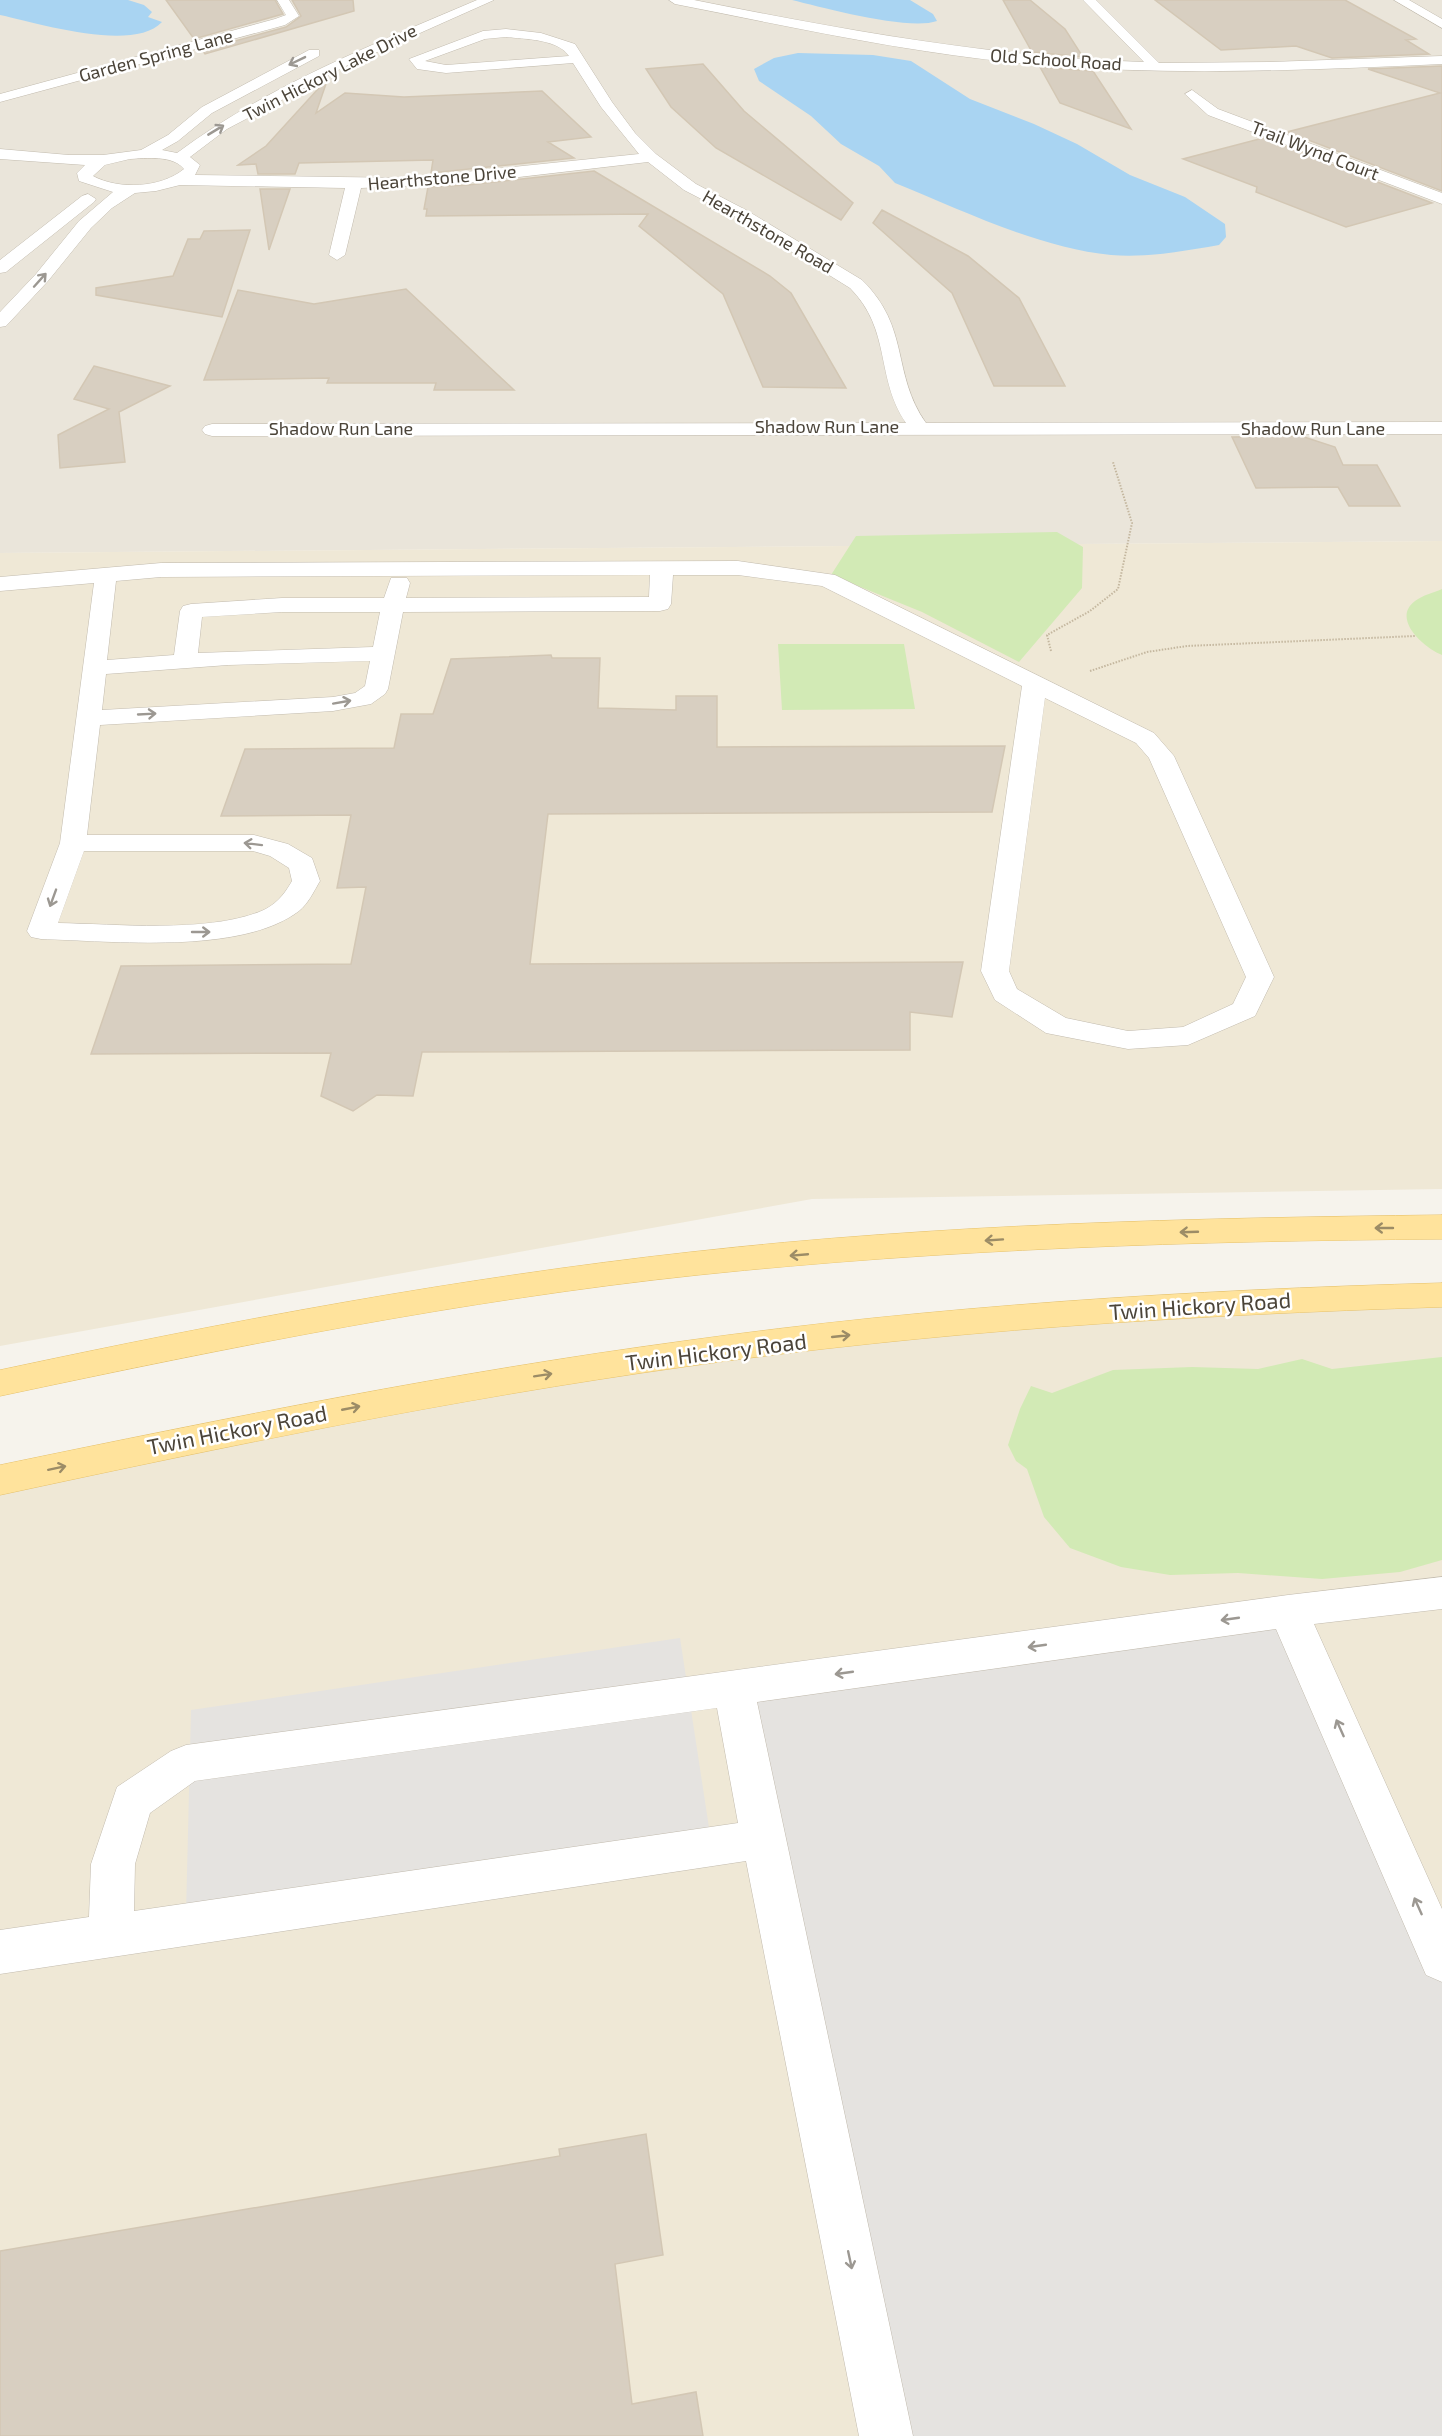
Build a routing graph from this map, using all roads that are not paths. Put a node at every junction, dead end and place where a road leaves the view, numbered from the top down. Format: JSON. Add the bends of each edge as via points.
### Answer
{"nodes":[{"id":1,"x":283,"y":0,"type":"edge"},
{"id":2,"x":488,"y":0,"type":"edge"},
{"id":3,"x":675,"y":0,"type":"edge"},
{"id":4,"x":1089,"y":0,"type":"edge"},
{"id":5,"x":1400,"y":0,"type":"edge"},
{"id":6,"x":1442,"y":24,"type":"edge"},
{"id":7,"x":332,"y":45,"type":"dead end"},
{"id":8,"x":577,"y":58,"type":"junction"},
{"id":9,"x":1442,"y":60,"type":"edge"},
{"id":10,"x":1155,"y":66,"type":"junction"},
{"id":11,"x":20,"y":78,"type":"dead end"},
{"id":12,"x":51,"y":84,"type":"junction"},
{"id":13,"x":1192,"y":94,"type":"dead end"},
{"id":14,"x":0,"y":98,"type":"edge"},
{"id":15,"x":0,"y":154,"type":"edge"},
{"id":16,"x":144,"y":154,"type":"junction"},
{"id":17,"x":651,"y":157,"type":"junction"},
{"id":18,"x":179,"y":158,"type":"junction"},
{"id":19,"x":107,"y":160,"type":"junction"},
{"id":20,"x":0,"y":163,"type":"edge"},
{"id":21,"x":85,"y":174,"type":"junction"},
{"id":22,"x":185,"y":176,"type":"junction"},
{"id":23,"x":354,"y":185,"type":"junction"},
{"id":24,"x":102,"y":186,"type":"junction"},
{"id":25,"x":133,"y":188,"type":"junction"},
{"id":26,"x":1442,"y":199,"type":"edge"},
{"id":27,"x":337,"y":255,"type":"dead end"},
{"id":28,"x":0,"y":268,"type":"edge"},
{"id":29,"x":0,"y":322,"type":"edge"},
{"id":30,"x":919,"y":427,"type":"junction"},
{"id":31,"x":1442,"y":428,"type":"edge"},
{"id":32,"x":212,"y":430,"type":"dead end"},
{"id":33,"x":662,"y":568,"type":"junction"},
{"id":34,"x":402,"y":569,"type":"junction"},
{"id":35,"x":106,"y":575,"type":"junction"},
{"id":36,"x":0,"y":584,"type":"edge"},
{"id":37,"x":393,"y":605,"type":"junction"},
{"id":38,"x":383,"y":654,"type":"junction"},
{"id":39,"x":185,"y":662,"type":"junction"},
{"id":40,"x":95,"y":668,"type":"junction"},
{"id":41,"x":1035,"y":683,"type":"junction"},
{"id":42,"x":89,"y":718,"type":"junction"},
{"id":43,"x":73,"y":843,"type":"junction"},
{"id":44,"x":1442,"y":1227,"type":"edge"},
{"id":45,"x":1442,"y":1295,"type":"edge"},
{"id":46,"x":0,"y":1383,"type":"edge"},
{"id":47,"x":0,"y":1480,"type":"edge"},
{"id":48,"x":1442,"y":1593,"type":"edge"},
{"id":49,"x":1288,"y":1611,"type":"junction"},
{"id":50,"x":734,"y":1688,"type":"junction"},
{"id":51,"x":763,"y":1839,"type":"junction"},
{"id":52,"x":111,"y":1935,"type":"junction"},
{"id":53,"x":8,"y":1947,"type":"edge"},
{"id":54,"x":1442,"y":1960,"type":"edge"},
{"id":55,"x":886,"y":2436,"type":"edge"}],
"edges":[{"from":1,"to":12,"type":"street","name":"Garden Spring Lane","via":[[292,16],[280,22]]},
{"from":18,"to":2,"type":"street","name":"Twin Hickory Lake Drive","one_way":true,"via":[[222,126],[341,63]]},
{"from":3,"to":10,"type":"street","name":"Old School Road","via":[[984,55]]},
{"from":4,"to":10,"type":"street"},
{"from":5,"to":6,"type":"street"},
{"from":7,"to":16,"type":"street","name":"Twin Hickory Lake Drive","one_way":true,"via":[[231,96]]},
{"from":8,"to":8,"type":"street","name":"Hearthstone Road","via":[[570,47],[541,37],[506,33],[483,35],[416,59],[422,66],[446,69]]},
{"from":8,"to":17,"type":"street","name":"Hearthstone Road","via":[[612,112]]},
{"from":9,"to":10,"type":"street","name":"Old School Road","via":[[1244,68]]},
{"from":11,"to":12,"type":"street"},
{"from":12,"to":14,"type":"street","name":"Garden Spring Lane"},
{"from":13,"to":26,"type":"street","name":"Trail Wynd Court","via":[[1213,112]]},
{"from":15,"to":19,"type":"street"},
{"from":16,"to":18,"type":"street"},
{"from":16,"to":19,"type":"street"},
{"from":17,"to":23,"type":"street","name":"Hearthstone Drive","via":[[451,180]]},
{"from":17,"to":30,"type":"street","name":"Hearthstone Road","via":[[690,187],[740,213],[873,298],[884,317],[903,402]]},
{"from":18,"to":22,"type":"street","via":[[192,165]]},
{"from":19,"to":21,"type":"street","via":[[89,167]]},
{"from":20,"to":21,"type":"street"},
{"from":21,"to":24,"type":"street","via":[[92,183]]},
{"from":22,"to":23,"type":"street","name":"Hearthstone Drive"},
{"from":22,"to":25,"type":"street","name":"Hearthstone Drive"},
{"from":23,"to":27,"type":"street"},
{"from":24,"to":25,"type":"street"},
{"from":24,"to":28,"type":"street"},
{"from":29,"to":25,"type":"street","one_way":true,"via":[[43,277],[87,220],[105,203]]},
{"from":30,"to":31,"type":"street","name":"Shadow Run Lane"},
{"from":30,"to":32,"type":"street","name":"Shadow Run Lane"},
{"from":33,"to":34,"type":"street"},
{"from":33,"to":37,"type":"street","via":[[660,604]]},
{"from":33,"to":41,"type":"street","via":[[738,568],[827,580]]},
{"from":34,"to":35,"type":"street","via":[[161,570]]},
{"from":34,"to":37,"type":"street"},
{"from":35,"to":36,"type":"street"},
{"from":35,"to":40,"type":"street"},
{"from":37,"to":38,"type":"street"},
{"from":37,"to":39,"type":"street","via":[[282,605],[191,611]]},
{"from":38,"to":39,"type":"street"},
{"from":42,"to":38,"type":"street","one_way":true,"via":[[362,699],[376,689]]},
{"from":39,"to":40,"type":"street"},
{"from":40,"to":42,"type":"street"},
{"from":41,"to":41,"type":"street","via":[[1145,738],[1161,756],[1260,977],[1245,1010],[1188,1036],[1128,1040],[1058,1026],[1005,994],[994,971]]},
{"from":42,"to":43,"type":"street"},
{"from":43,"to":43,"type":"street","one_way":true,"via":[[40,931],[216,932],[245,927],[291,904],[306,881],[302,864],[279,850],[254,843]]},
{"from":44,"to":46,"type":"main road","one_way":true,"via":[[1011,1239],[591,1275],[303,1322]]},
{"from":47,"to":45,"type":"main road","name":"Twin Hickory Road","one_way":true,"via":[[226,1431],[429,1393],[751,1346],[1034,1317],[1224,1303]]},
{"from":48,"to":49,"type":"street"},
{"from":49,"to":50,"type":"street","one_way":true},
{"from":54,"to":49,"type":"street","one_way":true},
{"from":50,"to":51,"type":"street"},
{"from":50,"to":52,"type":"street","via":[[186,1764],[132,1801],[113,1864]]},
{"from":51,"to":52,"type":"street"},
{"from":51,"to":55,"type":"street","one_way":true},
{"from":52,"to":53,"type":"street"}]}
